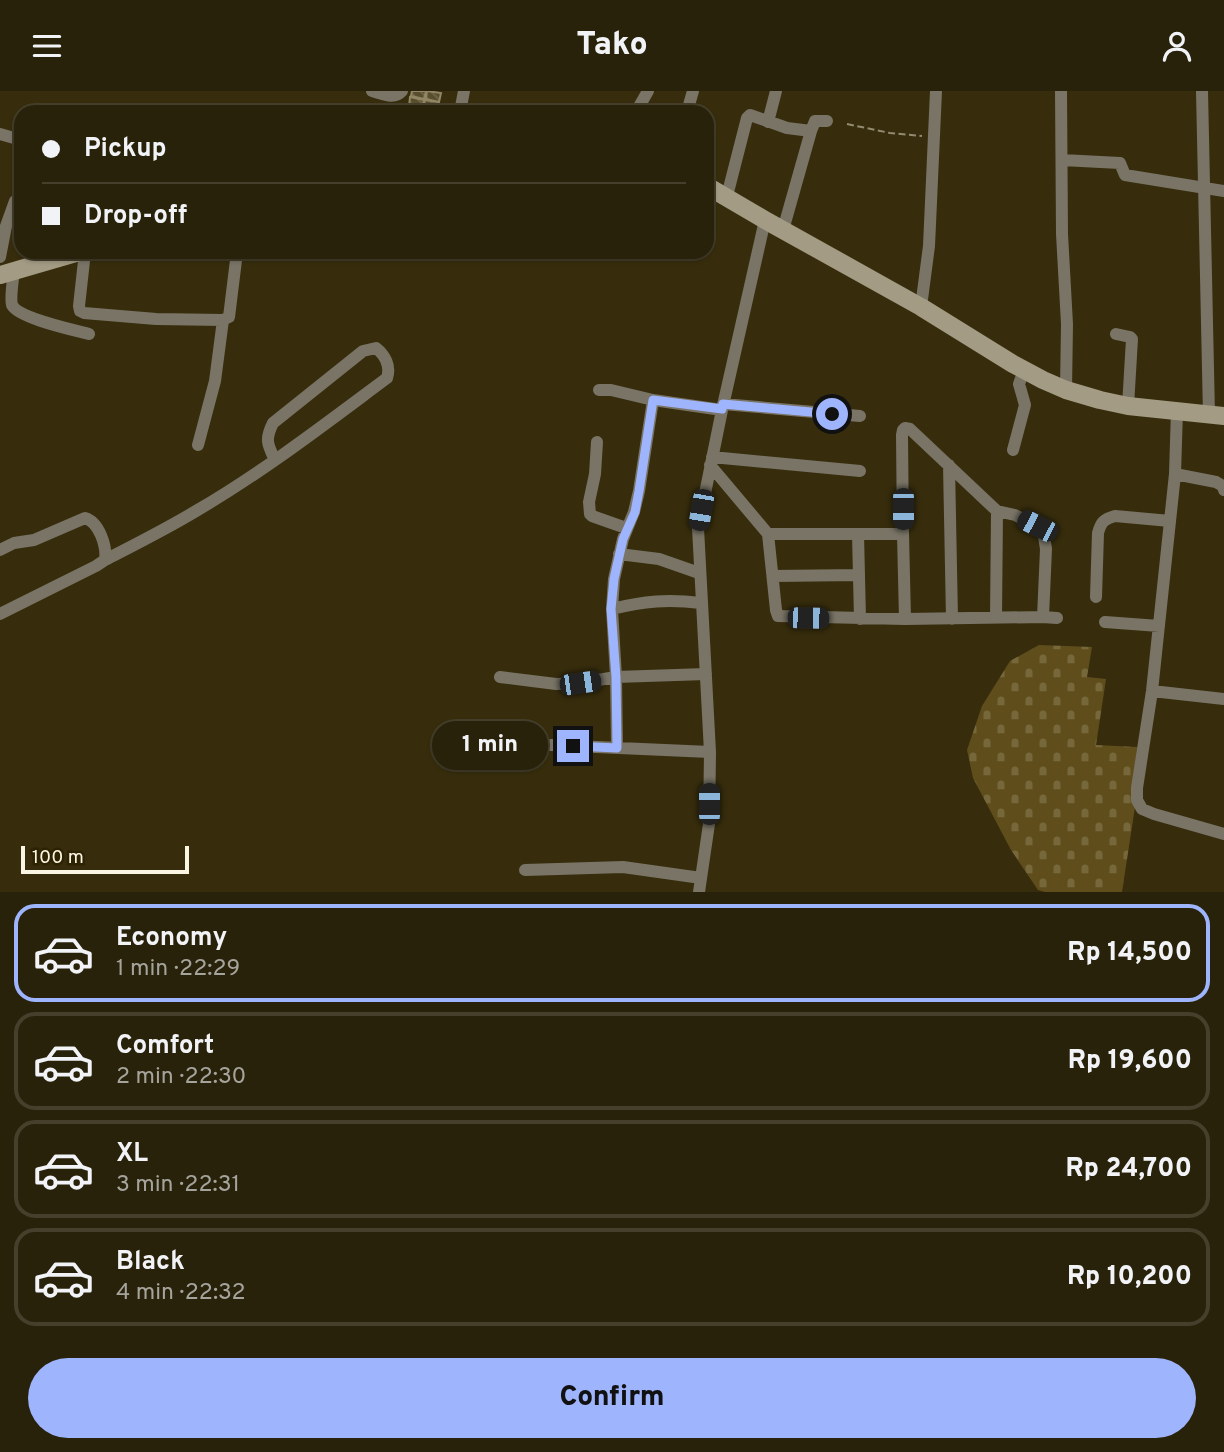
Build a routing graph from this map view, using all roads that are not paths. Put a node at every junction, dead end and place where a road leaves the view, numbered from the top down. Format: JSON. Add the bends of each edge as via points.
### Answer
{"nodes":[{"id":1,"x":372,"y":91,"type":"edge"},
{"id":2,"x":402,"y":91,"type":"edge"},
{"id":3,"x":776,"y":91,"type":"edge"},
{"id":4,"x":936,"y":91,"type":"edge"},
{"id":5,"x":1061,"y":91,"type":"edge"},
{"id":6,"x":1202,"y":91,"type":"edge"},
{"id":7,"x":827,"y":121,"type":"dead end"},
{"id":8,"x":768,"y":122,"type":"junction"},
{"id":9,"x":811,"y":131,"type":"junction"},
{"id":10,"x":1062,"y":160,"type":"junction"},
{"id":11,"x":1203,"y":187,"type":"junction"},
{"id":12,"x":714,"y":190,"type":"edge"},
{"id":13,"x":1224,"y":191,"type":"edge"},
{"id":14,"x":727,"y":197,"type":"junction"},
{"id":15,"x":14,"y":204,"type":"edge"},
{"id":16,"x":765,"y":221,"type":"junction"},
{"id":17,"x":783,"y":230,"type":"junction"},
{"id":18,"x":0,"y":257,"type":"edge"},
{"id":19,"x":49,"y":259,"type":"edge"},
{"id":20,"x":84,"y":259,"type":"edge"},
{"id":21,"x":236,"y":259,"type":"edge"},
{"id":22,"x":7,"y":273,"type":"edge"},
{"id":23,"x":922,"y":307,"type":"junction"},
{"id":24,"x":223,"y":320,"type":"junction"},
{"id":25,"x":89,"y":334,"type":"dead end"},
{"id":26,"x":1116,"y":334,"type":"dead end"},
{"id":27,"x":1024,"y":370,"type":"junction"},
{"id":28,"x":599,"y":390,"type":"dead end"},
{"id":29,"x":1066,"y":390,"type":"junction"},
{"id":30,"x":653,"y":400,"type":"junction"},
{"id":31,"x":1128,"y":405,"type":"junction"},
{"id":32,"x":722,"y":407,"type":"junction"},
{"id":33,"x":1177,"y":411,"type":"junction"},
{"id":34,"x":860,"y":416,"type":"dead end"},
{"id":35,"x":1216,"y":416,"type":"edge"},
{"id":36,"x":597,"y":442,"type":"dead end"},
{"id":37,"x":198,"y":445,"type":"dead end"},
{"id":38,"x":1013,"y":450,"type":"dead end"},
{"id":39,"x":275,"y":460,"type":"junction"},
{"id":40,"x":711,"y":461,"type":"junction"},
{"id":41,"x":949,"y":465,"type":"junction"},
{"id":42,"x":860,"y":471,"type":"dead end"},
{"id":43,"x":1175,"y":474,"type":"junction"},
{"id":44,"x":1224,"y":490,"type":"edge"},
{"id":45,"x":997,"y":511,"type":"junction"},
{"id":46,"x":1170,"y":521,"type":"junction"},
{"id":47,"x":626,"y":529,"type":"junction"},
{"id":48,"x":768,"y":534,"type":"junction"},
{"id":49,"x":858,"y":534,"type":"junction"},
{"id":50,"x":903,"y":534,"type":"junction"},
{"id":51,"x":0,"y":550,"type":"edge"},
{"id":52,"x":620,"y":554,"type":"junction"},
{"id":53,"x":105,"y":560,"type":"junction"},
{"id":54,"x":699,"y":573,"type":"junction"},
{"id":55,"x":859,"y":575,"type":"junction"},
{"id":56,"x":773,"y":576,"type":"junction"},
{"id":57,"x":1096,"y":597,"type":"dead end"},
{"id":58,"x":701,"y":603,"type":"junction"},
{"id":59,"x":611,"y":609,"type":"junction"},
{"id":60,"x":0,"y":614,"type":"edge"},
{"id":61,"x":1043,"y":617,"type":"junction"},
{"id":62,"x":996,"y":618,"type":"junction"},
{"id":63,"x":1057,"y":618,"type":"dead end"},
{"id":64,"x":860,"y":619,"type":"junction"},
{"id":65,"x":905,"y":619,"type":"junction"},
{"id":66,"x":952,"y":619,"type":"junction"},
{"id":67,"x":1105,"y":622,"type":"dead end"},
{"id":68,"x":1158,"y":626,"type":"junction"},
{"id":69,"x":706,"y":674,"type":"junction"},
{"id":70,"x":500,"y":677,"type":"dead end"},
{"id":71,"x":616,"y":677,"type":"junction"},
{"id":72,"x":1152,"y":691,"type":"junction"},
{"id":73,"x":1224,"y":699,"type":"edge"},
{"id":74,"x":551,"y":745,"type":"dead end"},
{"id":75,"x":617,"y":748,"type":"junction"},
{"id":76,"x":710,"y":752,"type":"junction"},
{"id":77,"x":1224,"y":834,"type":"edge"},
{"id":78,"x":525,"y":870,"type":"dead end"},
{"id":79,"x":701,"y":878,"type":"junction"},
{"id":80,"x":699,"y":892,"type":"edge"}],
"edges":[{"from":1,"to":2,"type":"street","via":[[392,96]]},
{"from":3,"to":8,"type":"street"},
{"from":4,"to":23,"type":"street"},
{"from":5,"to":10,"type":"street"},
{"from":6,"to":11,"type":"street"},
{"from":7,"to":9,"type":"street","via":[[815,121]]},
{"from":8,"to":9,"type":"street"},
{"from":8,"to":14,"type":"street","via":[[750,115],[747,118]]},
{"from":9,"to":17,"type":"street"},
{"from":10,"to":11,"type":"street","via":[[1120,163],[1125,175]]},
{"from":10,"to":29,"type":"street"},
{"from":11,"to":13,"type":"street"},
{"from":11,"to":35,"type":"street"},
{"from":12,"to":14,"type":"street"},
{"from":14,"to":16,"type":"street"},
{"from":15,"to":18,"type":"street"},
{"from":16,"to":17,"type":"street"},
{"from":16,"to":32,"type":"street"},
{"from":17,"to":23,"type":"street"},
{"from":19,"to":22,"type":"street"},
{"from":20,"to":24,"type":"street","via":[[79,306],[84,313]]},
{"from":21,"to":24,"type":"street","via":[[229,317]]},
{"from":22,"to":25,"type":"street","via":[[15,308]]},
{"from":23,"to":27,"type":"street"},
{"from":24,"to":37,"type":"street","via":[[215,381]]},
{"from":26,"to":31,"type":"street","via":[[1132,339]]},
{"from":27,"to":29,"type":"street"},
{"from":27,"to":38,"type":"street","via":[[1019,384],[1025,405]]},
{"from":28,"to":30,"type":"street"},
{"from":29,"to":31,"type":"street"},
{"from":30,"to":32,"type":"street"},
{"from":30,"to":47,"type":"street","via":[[635,512]]},
{"from":31,"to":33,"type":"street"},
{"from":32,"to":34,"type":"street"},
{"from":32,"to":40,"type":"street"},
{"from":33,"to":35,"type":"street"},
{"from":33,"to":43,"type":"street"},
{"from":36,"to":47,"type":"street","via":[[590,514]]},
{"from":39,"to":39,"type":"street","via":[[267,440],[272,423],[363,351],[376,348],[382,353],[387,378]]},
{"from":39,"to":53,"type":"street","via":[[197,511]]},
{"from":40,"to":42,"type":"street"},
{"from":40,"to":48,"type":"street"},
{"from":40,"to":54,"type":"street","via":[[698,529]]},
{"from":41,"to":45,"type":"street"},
{"from":41,"to":50,"type":"street","via":[[910,429],[903,430]]},
{"from":41,"to":66,"type":"street"},
{"from":43,"to":44,"type":"street","via":[[1216,482]]},
{"from":43,"to":46,"type":"street"},
{"from":45,"to":61,"type":"street","via":[[1037,526],[1044,536]]},
{"from":45,"to":62,"type":"street"},
{"from":46,"to":57,"type":"street","via":[[1115,516],[1100,524]]},
{"from":46,"to":68,"type":"street"},
{"from":47,"to":52,"type":"street"},
{"from":48,"to":49,"type":"street"},
{"from":48,"to":56,"type":"street"},
{"from":49,"to":50,"type":"street"},
{"from":49,"to":55,"type":"street"},
{"from":50,"to":65,"type":"street"},
{"from":51,"to":53,"type":"street","via":[[85,518],[94,523]]},
{"from":52,"to":54,"type":"street","via":[[659,559]]},
{"from":52,"to":59,"type":"street"},
{"from":53,"to":60,"type":"street"},
{"from":54,"to":58,"type":"street"},
{"from":55,"to":56,"type":"street"},
{"from":55,"to":64,"type":"street"},
{"from":56,"to":64,"type":"street","via":[[778,616]]},
{"from":58,"to":59,"type":"street","via":[[660,600]]},
{"from":58,"to":69,"type":"street"},
{"from":59,"to":71,"type":"street"},
{"from":61,"to":62,"type":"street"},
{"from":61,"to":63,"type":"street"},
{"from":62,"to":66,"type":"street"},
{"from":64,"to":65,"type":"street"},
{"from":65,"to":66,"type":"street"},
{"from":67,"to":68,"type":"street"},
{"from":68,"to":72,"type":"street"},
{"from":69,"to":71,"type":"street"},
{"from":69,"to":76,"type":"street"},
{"from":70,"to":71,"type":"street","via":[[556,684]]},
{"from":71,"to":75,"type":"street"},
{"from":72,"to":73,"type":"street"},
{"from":72,"to":77,"type":"street","via":[[1137,788],[1142,809]]},
{"from":74,"to":75,"type":"street"},
{"from":75,"to":76,"type":"street"},
{"from":76,"to":79,"type":"street","via":[[709,824]]},
{"from":78,"to":79,"type":"street","via":[[623,867]]},
{"from":79,"to":80,"type":"street"}]}
